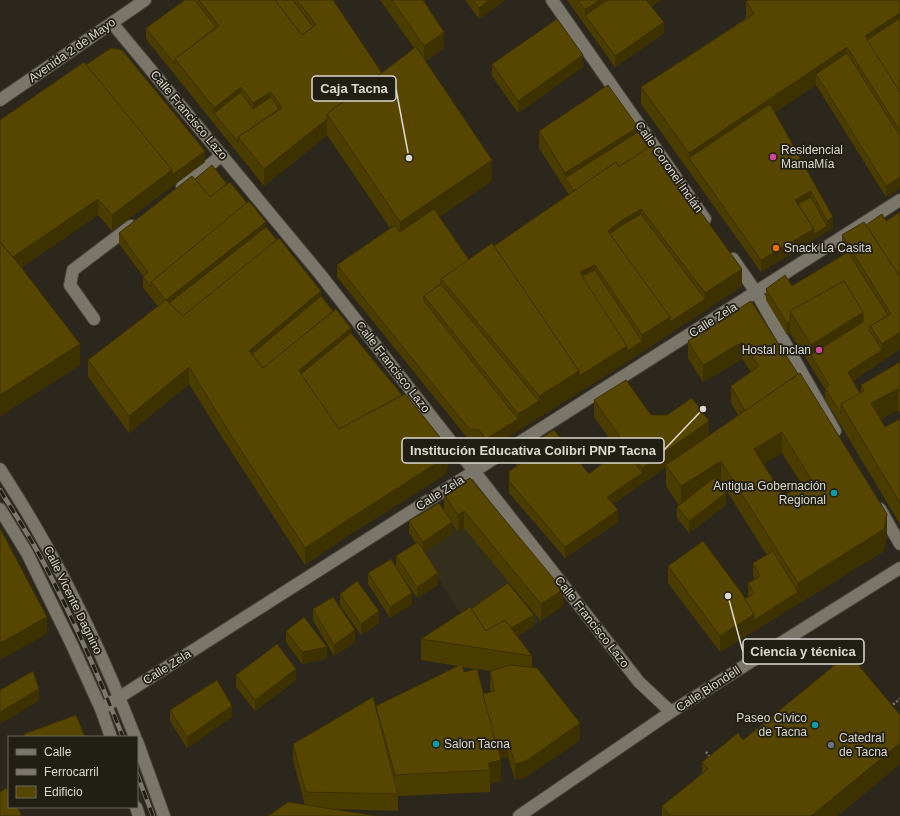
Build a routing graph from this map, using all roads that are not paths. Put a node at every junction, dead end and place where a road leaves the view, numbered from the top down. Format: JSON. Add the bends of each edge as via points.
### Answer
{"nodes":[{"id":1,"x":145,"y":0,"type":"edge"},
{"id":2,"x":552,"y":0,"type":"edge"},
{"id":3,"x":112,"y":23,"type":"junction"},
{"id":4,"x":0,"y":100,"type":"edge"},
{"id":5,"x":222,"y":155,"type":"junction"},
{"id":6,"x":172,"y":195,"type":"edge"},
{"id":7,"x":900,"y":200,"type":"edge"},
{"id":8,"x":141,"y":218,"type":"edge"},
{"id":9,"x":711,"y":227,"type":"edge"},
{"id":10,"x":724,"y":247,"type":"edge"},
{"id":11,"x":756,"y":292,"type":"junction"},
{"id":12,"x":94,"y":319,"type":"dead end"},
{"id":13,"x":842,"y":443,"type":"edge"},
{"id":14,"x":0,"y":469,"type":"edge"},
{"id":15,"x":474,"y":472,"type":"junction"},
{"id":16,"x":873,"y":497,"type":"edge"},
{"id":17,"x":0,"y":509,"type":"edge"},
{"id":18,"x":900,"y":544,"type":"edge"},
{"id":19,"x":900,"y":568,"type":"edge"},
{"id":20,"x":120,"y":697,"type":"junction"},
{"id":21,"x":101,"y":709,"type":"junction"},
{"id":22,"x":672,"y":712,"type":"junction"},
{"id":23,"x":111,"y":736,"type":"edge"},
{"id":24,"x":135,"y":736,"type":"edge"},
{"id":25,"x":138,"y":744,"type":"edge"},
{"id":26,"x":164,"y":816,"type":"edge"},
{"id":27,"x":519,"y":816,"type":"edge"}],
"edges":[{"from":1,"to":3,"type":"street","name":"Avenida 2 de Mayo"},
{"from":2,"to":9,"type":"street","name":"Calle Coronel Inclán"},
{"from":3,"to":4,"type":"street","name":"Avenida 2 de Mayo"},
{"from":3,"to":5,"type":"street","name":"Calle Francisco Lazo"},
{"from":5,"to":6,"type":"street"},
{"from":5,"to":15,"type":"street","name":"Calle Francisco Lazo","via":[[320,274]]},
{"from":7,"to":11,"type":"street","name":"Calle Zela"},
{"from":8,"to":12,"type":"street","via":[[73,270],[70,285]]},
{"from":10,"to":11,"type":"street"},
{"from":11,"to":13,"type":"street"},
{"from":11,"to":15,"type":"street","name":"Calle Zela"},
{"from":14,"to":20,"type":"street","name":"Calle Vicente Dagnino","via":[[35,526],[78,606]]},
{"from":15,"to":20,"type":"street","name":"Calle Zela"},
{"from":15,"to":22,"type":"street","name":"Calle Francisco Lazo","via":[[639,682]]},
{"from":16,"to":18,"type":"street"},
{"from":17,"to":21,"type":"street","name":"Calle Vicente Dagnino","via":[[26,553]]},
{"from":19,"to":22,"type":"street","name":"Calle Blondell"},
{"from":20,"to":21,"type":"street","name":"Calle Zela"},
{"from":20,"to":24,"type":"street","name":"Calle Vicente Dagnino"},
{"from":21,"to":23,"type":"street","name":"Calle Vicente Dagnino"},
{"from":22,"to":27,"type":"street","name":"Calle Blondell"},
{"from":25,"to":26,"type":"street"}]}
